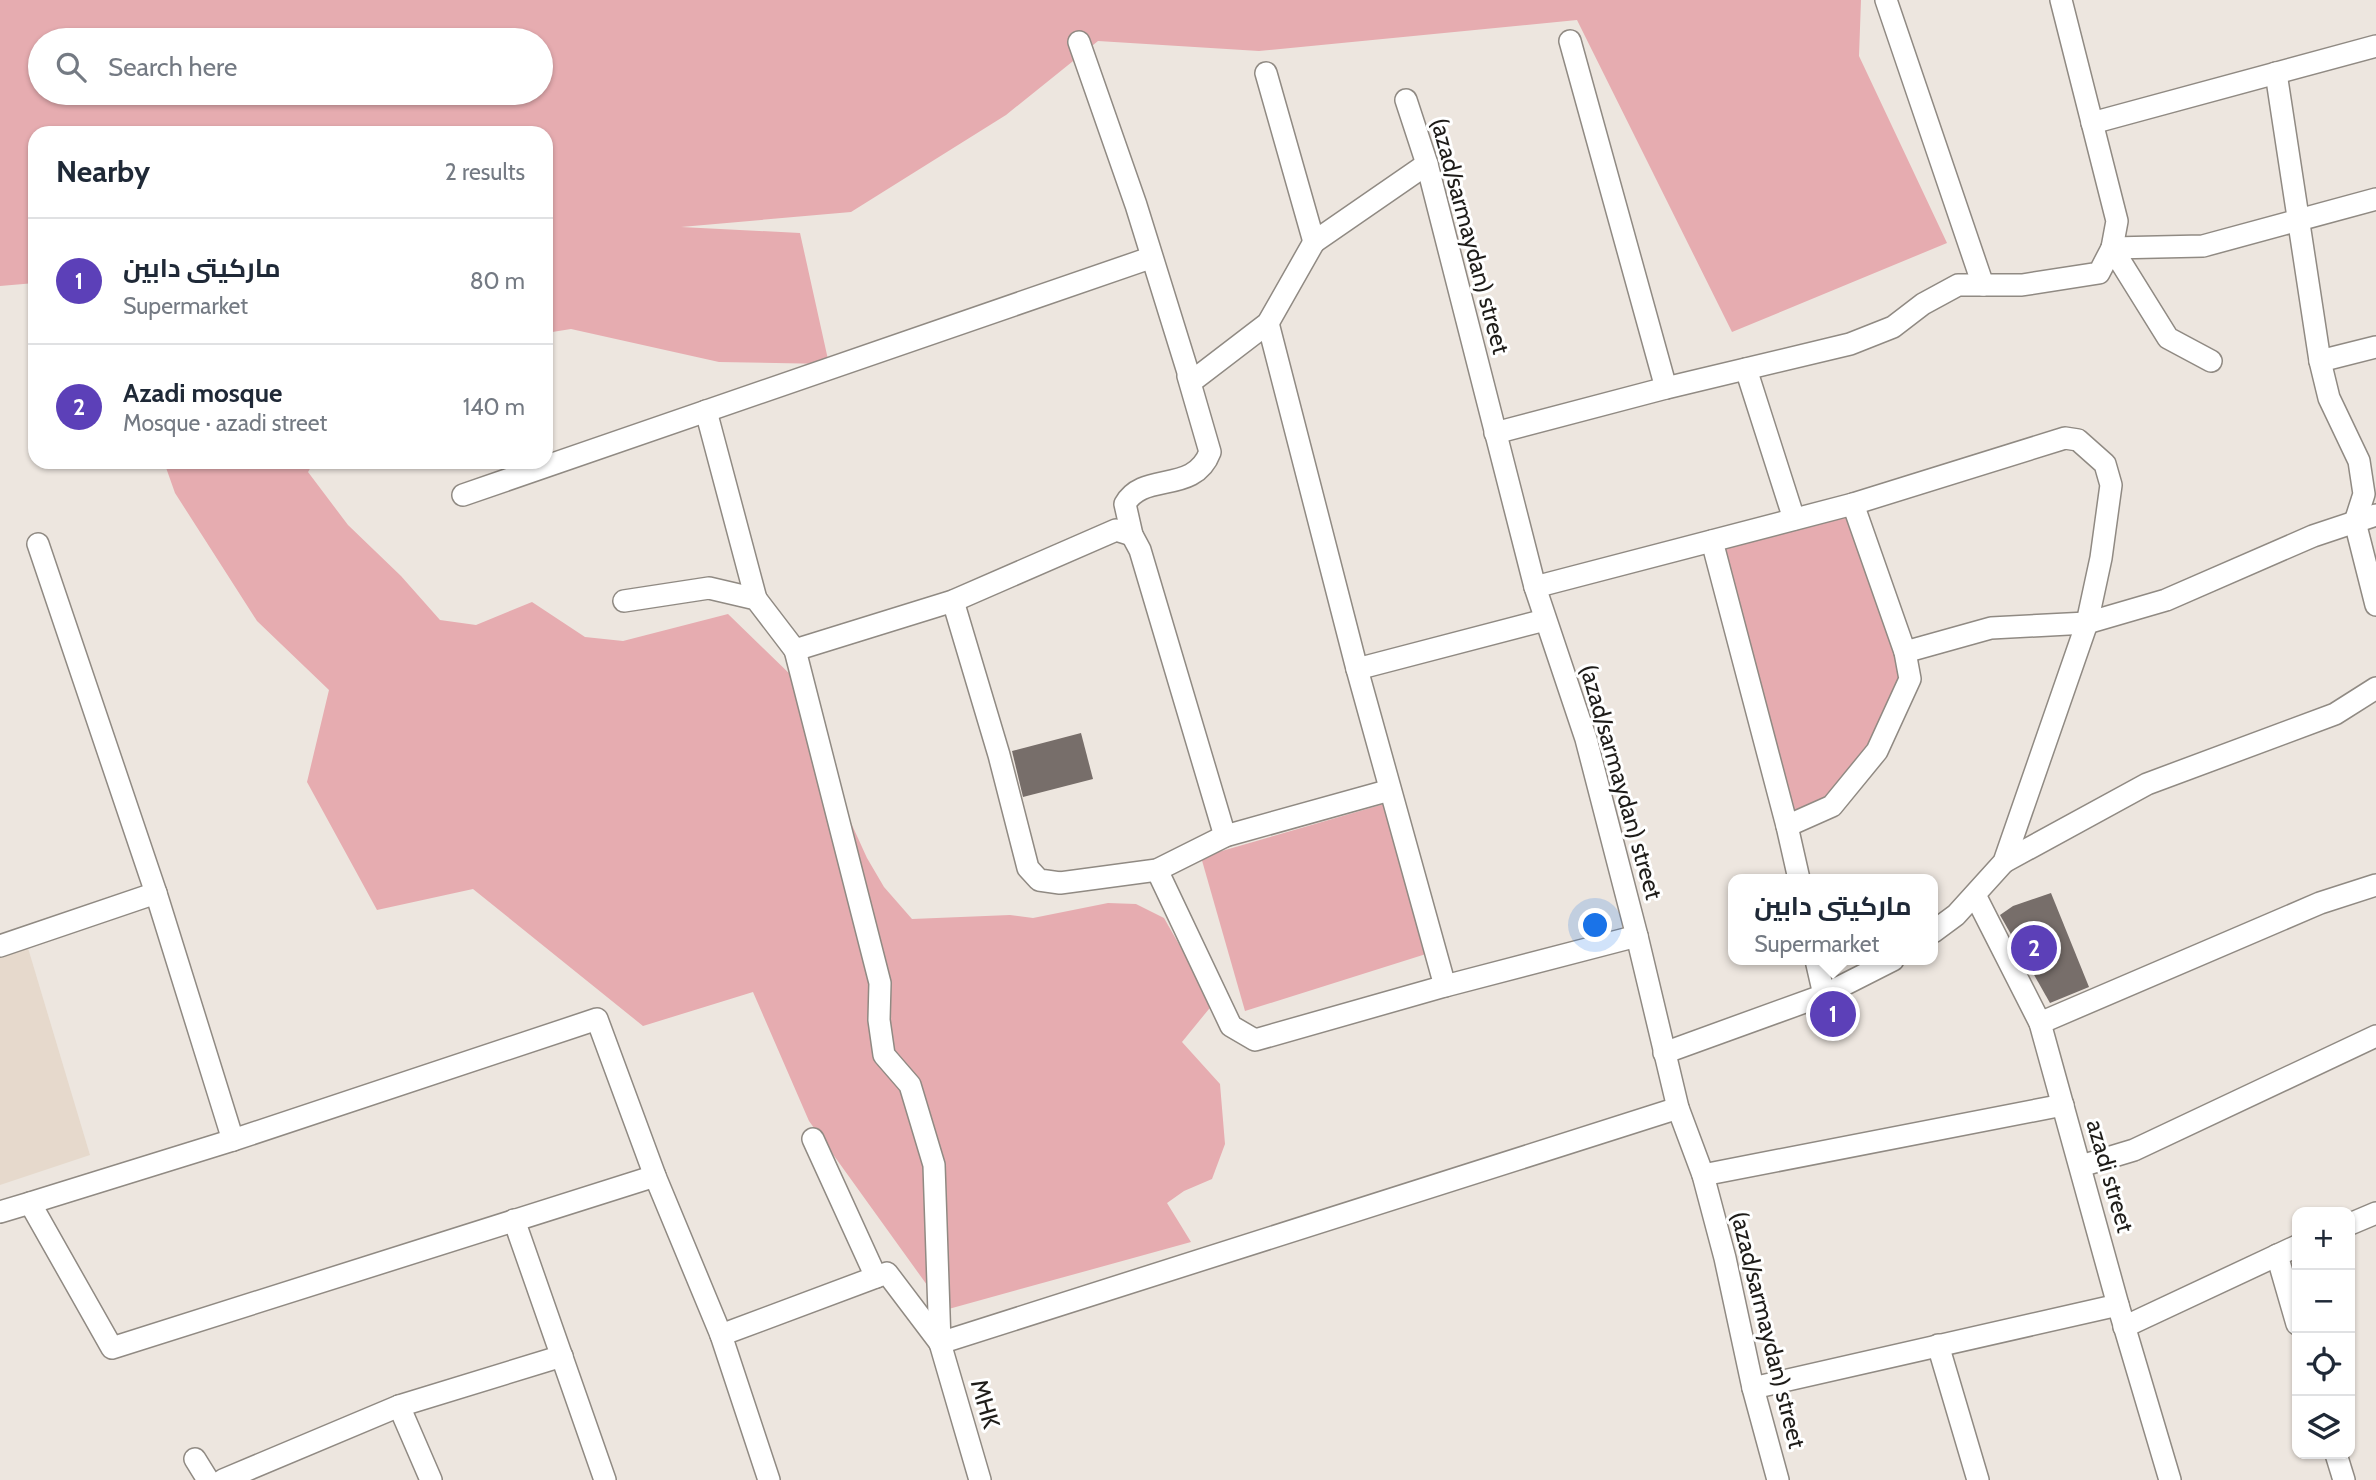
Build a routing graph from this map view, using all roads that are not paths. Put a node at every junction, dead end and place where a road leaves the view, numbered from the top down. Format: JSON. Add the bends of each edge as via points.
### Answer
{"nodes":[{"id":1,"x":1886,"y":0,"type":"edge"},
{"id":2,"x":2061,"y":0,"type":"edge"},
{"id":3,"x":1570,"y":41,"type":"dead end"},
{"id":4,"x":1079,"y":42,"type":"dead end"},
{"id":5,"x":2376,"y":46,"type":"edge"},
{"id":6,"x":2276,"y":72,"type":"junction"},
{"id":7,"x":1266,"y":73,"type":"dead end"},
{"id":8,"x":1406,"y":100,"type":"dead end"},
{"id":9,"x":2092,"y":123,"type":"junction"},
{"id":10,"x":1427,"y":164,"type":"junction"},
{"id":11,"x":2376,"y":200,"type":"edge"},
{"id":12,"x":2300,"y":218,"type":"junction"},
{"id":13,"x":1314,"y":242,"type":"junction"},
{"id":14,"x":2112,"y":248,"type":"junction"},
{"id":15,"x":1150,"y":258,"type":"junction"},
{"id":16,"x":1983,"y":285,"type":"junction"},
{"id":17,"x":1268,"y":323,"type":"junction"},
{"id":18,"x":2376,"y":347,"type":"edge"},
{"id":19,"x":2211,"y":361,"type":"dead end"},
{"id":20,"x":2320,"y":361,"type":"junction"},
{"id":21,"x":1745,"y":369,"type":"junction"},
{"id":22,"x":1188,"y":376,"type":"junction"},
{"id":23,"x":1666,"y":388,"type":"junction"},
{"id":24,"x":706,"y":411,"type":"junction"},
{"id":25,"x":1496,"y":433,"type":"junction"},
{"id":26,"x":553,"y":464,"type":"edge"},
{"id":27,"x":538,"y":469,"type":"edge"},
{"id":28,"x":463,"y":495,"type":"dead end"},
{"id":29,"x":1853,"y":504,"type":"junction"},
{"id":30,"x":2376,"y":515,"type":"edge"},
{"id":31,"x":1794,"y":519,"type":"junction"},
{"id":32,"x":2355,"y":522,"type":"junction"},
{"id":33,"x":1132,"y":535,"type":"junction"},
{"id":34,"x":1712,"y":541,"type":"junction"},
{"id":35,"x":38,"y":544,"type":"dead end"},
{"id":36,"x":1535,"y":587,"type":"junction"},
{"id":37,"x":756,"y":599,"type":"junction"},
{"id":38,"x":624,"y":601,"type":"dead end"},
{"id":39,"x":953,"y":601,"type":"junction"},
{"id":40,"x":2376,"y":605,"type":"edge"},
{"id":41,"x":1545,"y":621,"type":"junction"},
{"id":42,"x":2087,"y":624,"type":"junction"},
{"id":43,"x":795,"y":650,"type":"junction"},
{"id":44,"x":1905,"y":652,"type":"junction"},
{"id":45,"x":1357,"y":669,"type":"junction"},
{"id":46,"x":2376,"y":688,"type":"edge"},
{"id":47,"x":1390,"y":790,"type":"junction"},
{"id":48,"x":1787,"y":826,"type":"junction"},
{"id":49,"x":1225,"y":836,"type":"junction"},
{"id":50,"x":2004,"y":862,"type":"junction"},
{"id":51,"x":1157,"y":870,"type":"junction"},
{"id":52,"x":1798,"y":874,"type":"edge"},
{"id":53,"x":2376,"y":885,"type":"edge"},
{"id":54,"x":156,"y":893,"type":"junction"},
{"id":55,"x":1975,"y":895,"type":"junction"},
{"id":56,"x":1938,"y":928,"type":"edge"},
{"id":57,"x":1637,"y":936,"type":"junction"},
{"id":58,"x":0,"y":946,"type":"edge"},
{"id":59,"x":1817,"y":965,"type":"edge"},
{"id":60,"x":1883,"y":965,"type":"edge"},
{"id":61,"x":1445,"y":986,"type":"junction"},
{"id":62,"x":1824,"y":995,"type":"junction"},
{"id":63,"x":2040,"y":1023,"type":"junction"},
{"id":64,"x":2376,"y":1036,"type":"edge"},
{"id":65,"x":1664,"y":1053,"type":"junction"},
{"id":66,"x":2063,"y":1105,"type":"junction"},
{"id":67,"x":1678,"y":1108,"type":"junction"},
{"id":68,"x":813,"y":1139,"type":"dead end"},
{"id":69,"x":233,"y":1140,"type":"junction"},
{"id":70,"x":2081,"y":1166,"type":"junction"},
{"id":71,"x":1703,"y":1175,"type":"junction"},
{"id":72,"x":655,"y":1176,"type":"junction"},
{"id":73,"x":30,"y":1203,"type":"junction"},
{"id":74,"x":0,"y":1212,"type":"edge"},
{"id":75,"x":2376,"y":1213,"type":"edge"},
{"id":76,"x":514,"y":1220,"type":"junction"},
{"id":77,"x":2355,"y":1222,"type":"edge"},
{"id":78,"x":2292,"y":1248,"type":"edge"},
{"id":79,"x":2277,"y":1255,"type":"junction"},
{"id":80,"x":876,"y":1277,"type":"junction"},
{"id":81,"x":2118,"y":1305,"type":"junction"},
{"id":82,"x":2292,"y":1307,"type":"edge"},
{"id":83,"x":2124,"y":1327,"type":"junction"},
{"id":84,"x":721,"y":1335,"type":"junction"},
{"id":85,"x":940,"y":1343,"type":"junction"},
{"id":86,"x":1938,"y":1345,"type":"junction"},
{"id":87,"x":562,"y":1356,"type":"junction"},
{"id":88,"x":1753,"y":1388,"type":"junction"},
{"id":89,"x":399,"y":1406,"type":"junction"},
{"id":90,"x":2338,"y":1459,"type":"edge"},
{"id":91,"x":195,"y":1460,"type":"dead end"},
{"id":92,"x":208,"y":1480,"type":"edge"},
{"id":93,"x":223,"y":1480,"type":"edge"},
{"id":94,"x":431,"y":1480,"type":"edge"},
{"id":95,"x":605,"y":1480,"type":"edge"},
{"id":96,"x":769,"y":1480,"type":"edge"},
{"id":97,"x":980,"y":1480,"type":"edge"},
{"id":98,"x":1778,"y":1480,"type":"edge"},
{"id":99,"x":1978,"y":1480,"type":"edge"},
{"id":100,"x":2170,"y":1480,"type":"edge"},
{"id":101,"x":2344,"y":1480,"type":"edge"}],
"edges":[{"from":1,"to":16,"type":"street"},
{"from":2,"to":9,"type":"street"},
{"from":3,"to":23,"type":"street"},
{"from":4,"to":15,"type":"street"},
{"from":5,"to":6,"type":"street"},
{"from":6,"to":9,"type":"street"},
{"from":6,"to":12,"type":"street"},
{"from":7,"to":13,"type":"street"},
{"from":8,"to":10,"type":"street","name":"(azad/sarmaydan) street"},
{"from":9,"to":14,"type":"street","via":[[2117,220]]},
{"from":10,"to":13,"type":"street"},
{"from":10,"to":25,"type":"street","name":"(azad/sarmaydan) street"},
{"from":11,"to":12,"type":"street"},
{"from":12,"to":14,"type":"street","via":[[2203,246]]},
{"from":12,"to":20,"type":"street"},
{"from":13,"to":17,"type":"street"},
{"from":14,"to":16,"type":"street","via":[[2099,273],[2022,285]]},
{"from":14,"to":19,"type":"street","via":[[2168,338]]},
{"from":15,"to":22,"type":"street"},
{"from":15,"to":24,"type":"street"},
{"from":16,"to":21,"type":"street","via":[[1958,285],[1893,327],[1850,344]]},
{"from":17,"to":22,"type":"street","via":[[1191,382]]},
{"from":17,"to":45,"type":"street"},
{"from":18,"to":20,"type":"street"},
{"from":20,"to":32,"type":"street","via":[[2329,398],[2359,461],[2364,494]]},
{"from":21,"to":23,"type":"street"},
{"from":21,"to":31,"type":"street"},
{"from":22,"to":33,"type":"street","via":[[1210,452],[1197,473],[1129,497],[1125,504]]},
{"from":23,"to":25,"type":"street"},
{"from":24,"to":26,"type":"street"},
{"from":24,"to":37,"type":"street"},
{"from":25,"to":36,"type":"street","name":"(azad/sarmaydan) street"},
{"from":27,"to":28,"type":"street"},
{"from":29,"to":31,"type":"street"},
{"from":29,"to":42,"type":"street","via":[[2065,438],[2078,440],[2105,464],[2110,485]]},
{"from":29,"to":44,"type":"street"},
{"from":30,"to":32,"type":"street"},
{"from":31,"to":34,"type":"street"},
{"from":32,"to":40,"type":"street"},
{"from":32,"to":42,"type":"street","via":[[2166,600]]},
{"from":33,"to":39,"type":"street","via":[[1116,530]]},
{"from":33,"to":49,"type":"street"},
{"from":34,"to":36,"type":"street"},
{"from":34,"to":48,"type":"street"},
{"from":35,"to":54,"type":"street"},
{"from":36,"to":41,"type":"street","name":"(azad/sarmaydan) street"},
{"from":37,"to":38,"type":"street","via":[[709,588]]},
{"from":37,"to":43,"type":"street"},
{"from":39,"to":43,"type":"street"},
{"from":39,"to":51,"type":"street","via":[[1028,869],[1039,880],[1060,883]]},
{"from":41,"to":45,"type":"street"},
{"from":41,"to":57,"type":"street","name":"(azad/sarmaydan) street","via":[[1586,739]]},
{"from":42,"to":44,"type":"street","via":[[1991,628]]},
{"from":42,"to":50,"type":"street"},
{"from":43,"to":85,"type":"street","via":[[880,983],[884,1055],[910,1086],[934,1165]]},
{"from":44,"to":48,"type":"street","via":[[1909,679],[1877,751],[1832,806]]},
{"from":45,"to":47,"type":"street"},
{"from":46,"to":50,"type":"street","via":[[2335,715],[2147,784]]},
{"from":47,"to":49,"type":"street"},
{"from":47,"to":61,"type":"street"},
{"from":48,"to":52,"type":"street"},
{"from":49,"to":51,"type":"street"},
{"from":50,"to":55,"type":"street"},
{"from":51,"to":61,"type":"street","via":[[1231,1027],[1255,1040]]},
{"from":53,"to":63,"type":"street","via":[[2320,902]]},
{"from":54,"to":58,"type":"street"},
{"from":54,"to":69,"type":"street"},
{"from":55,"to":56,"type":"street"},
{"from":55,"to":63,"type":"street","name":"azadi street"},
{"from":57,"to":61,"type":"street"},
{"from":57,"to":65,"type":"street","name":"(azad/sarmaydan) street"},
{"from":59,"to":62,"type":"street"},
{"from":60,"to":62,"type":"street"},
{"from":62,"to":65,"type":"street"},
{"from":63,"to":66,"type":"street","name":"azadi street"},
{"from":64,"to":70,"type":"street","via":[[2134,1150]]},
{"from":65,"to":67,"type":"street","name":"(azad/sarmaydan) street"},
{"from":66,"to":70,"type":"street","name":"azadi street"},
{"from":66,"to":71,"type":"street"},
{"from":67,"to":71,"type":"street","name":"(azad/sarmaydan) street"},
{"from":67,"to":85,"type":"street"},
{"from":68,"to":80,"type":"street"},
{"from":69,"to":72,"type":"street","via":[[597,1018]]},
{"from":69,"to":73,"type":"street"},
{"from":70,"to":81,"type":"street","name":"azadi street"},
{"from":71,"to":88,"type":"street","name":"(azad/sarmaydan) street"},
{"from":72,"to":76,"type":"street"},
{"from":72,"to":84,"type":"street"},
{"from":73,"to":74,"type":"street"},
{"from":73,"to":76,"type":"street","via":[[112,1348]]},
{"from":75,"to":77,"type":"street"},
{"from":76,"to":87,"type":"street"},
{"from":78,"to":79,"type":"street"},
{"from":79,"to":82,"type":"street"},
{"from":79,"to":83,"type":"street"},
{"from":80,"to":84,"type":"street"},
{"from":80,"to":85,"type":"street","via":[[887,1273]]},
{"from":81,"to":83,"type":"street","name":"azadi street"},
{"from":81,"to":86,"type":"street"},
{"from":83,"to":100,"type":"street","name":"azadi street"},
{"from":84,"to":96,"type":"street"},
{"from":85,"to":97,"type":"street","name":"MHK"},
{"from":86,"to":88,"type":"street"},
{"from":86,"to":99,"type":"street"},
{"from":87,"to":89,"type":"street"},
{"from":87,"to":95,"type":"street"},
{"from":88,"to":98,"type":"street","name":"(azad/sarmaydan) street"},
{"from":89,"to":93,"type":"street"},
{"from":89,"to":94,"type":"street"},
{"from":90,"to":101,"type":"street"},
{"from":91,"to":92,"type":"street"}]}
